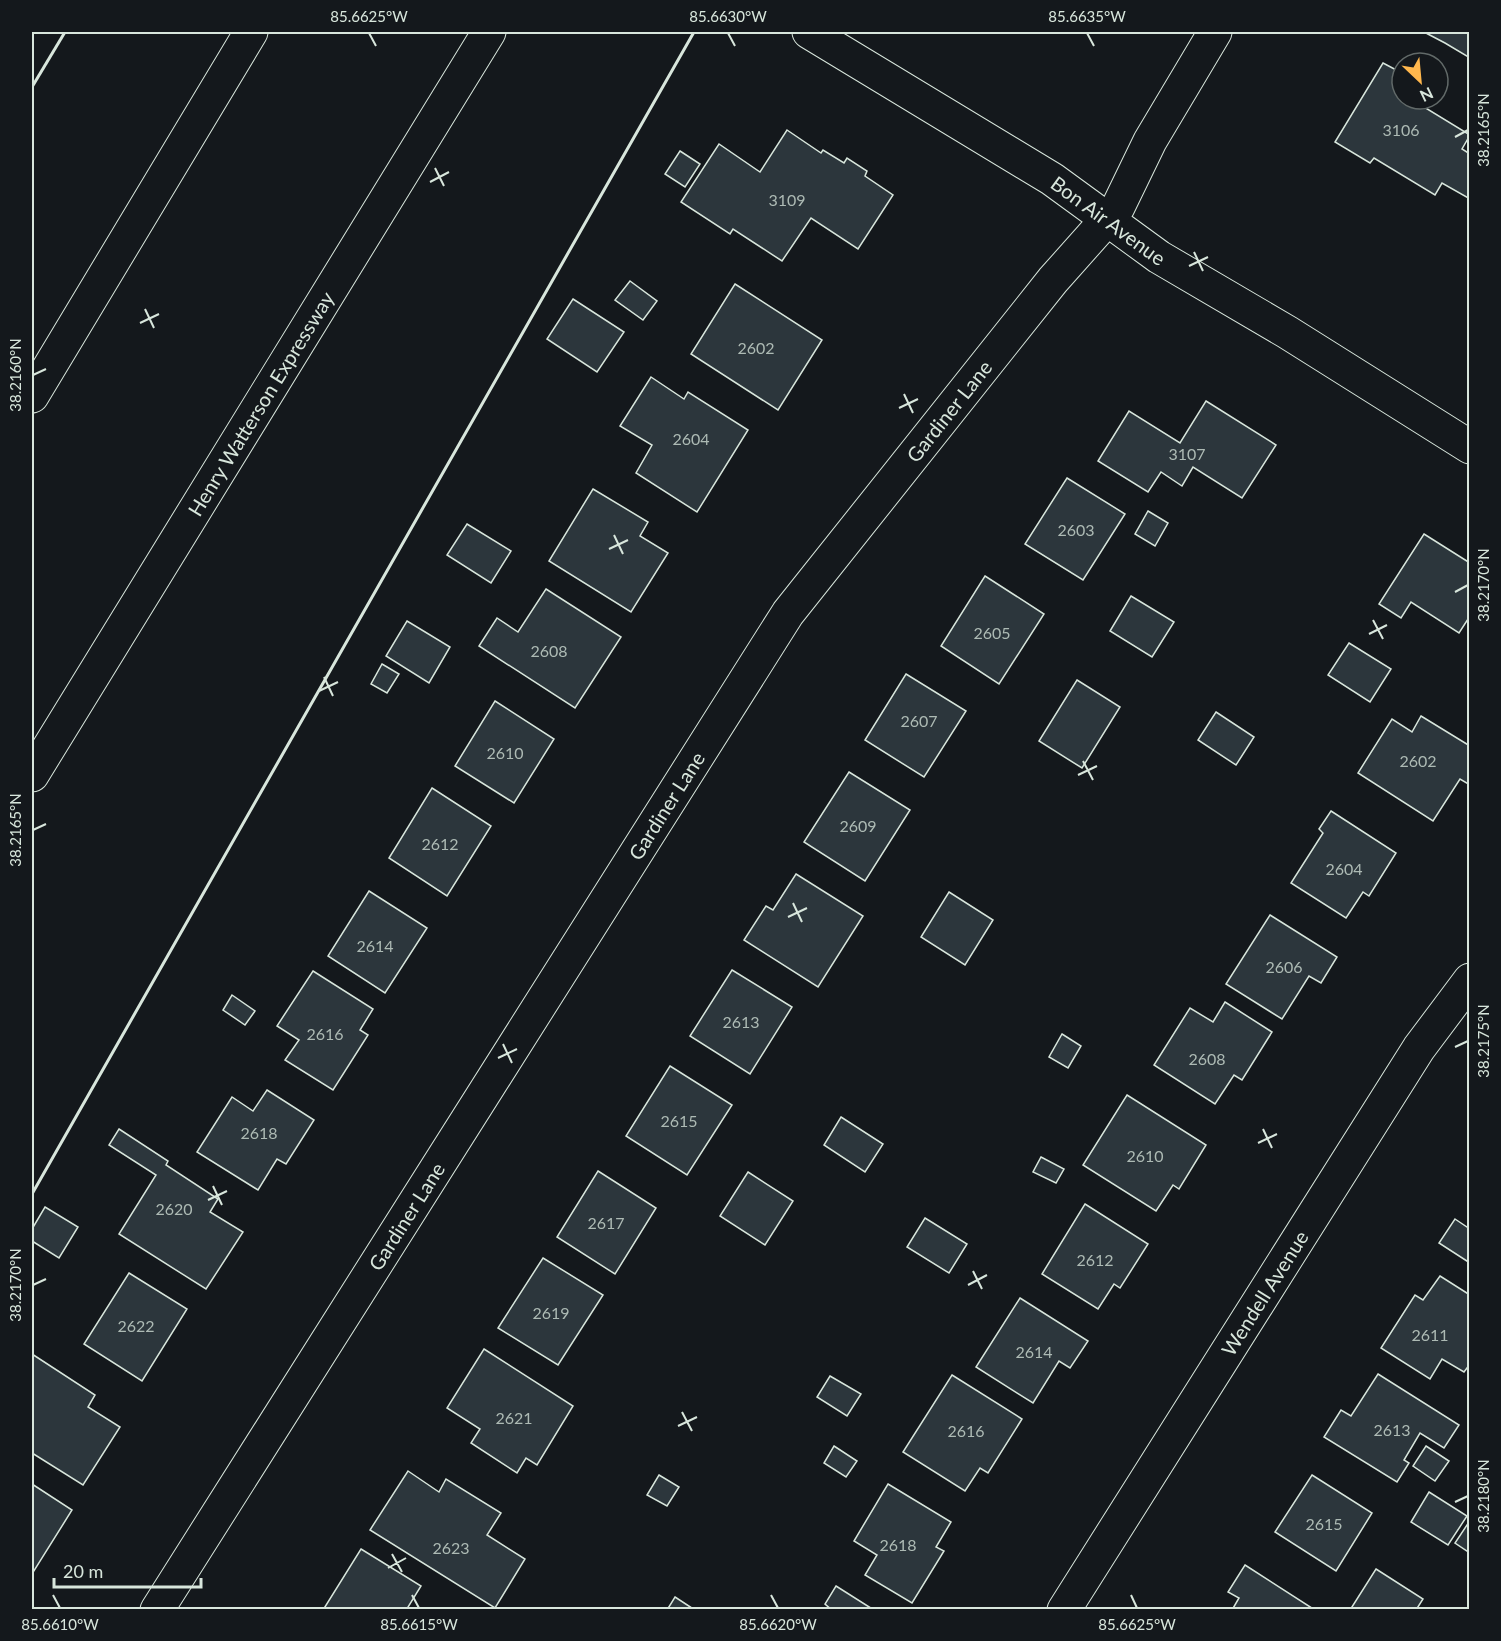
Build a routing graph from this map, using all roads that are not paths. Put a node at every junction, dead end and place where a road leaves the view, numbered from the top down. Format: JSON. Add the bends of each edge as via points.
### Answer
{"nodes":[{"id":1,"x":251,"y":32,"type":"edge"},
{"id":2,"x":489,"y":32,"type":"edge"},
{"id":3,"x":809,"y":32,"type":"edge"},
{"id":4,"x":1215,"y":32,"type":"edge"},
{"id":5,"x":1107,"y":219,"type":"junction"},
{"id":6,"x":32,"y":396,"type":"edge"},
{"id":7,"x":1470,"y":447,"type":"edge"},
{"id":8,"x":32,"y":775,"type":"edge"},
{"id":9,"x":1470,"y":980,"type":"edge"},
{"id":10,"x":157,"y":1610,"type":"edge"},
{"id":11,"x":1064,"y":1610,"type":"edge"}],
"edges":[{"from":1,"to":6,"type":"main road"},
{"from":2,"to":8,"type":"main road","name":"Henry Watterson Expressway"},
{"from":3,"to":5,"type":"main road","name":"Bon Air Avenue","via":[[1052,179]]},
{"from":4,"to":5,"type":"main road","name":"Gardiner Lane","via":[[1150,141],[1118,207]]},
{"from":5,"to":7,"type":"main road","name":"Bon Air Avenue","via":[[1159,257]]},
{"from":5,"to":10,"type":"main road","name":"Gardiner Lane","via":[[1053,280],[788,613]]},
{"from":9,"to":11,"type":"main road","name":"Wendell Avenue","via":[[1419,1048]]}]}
